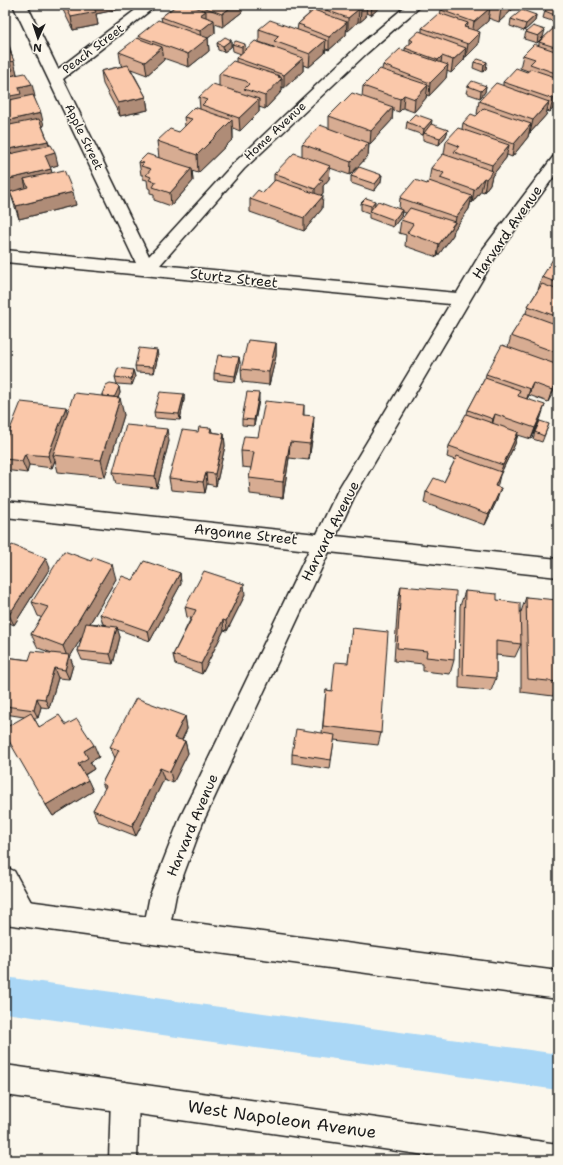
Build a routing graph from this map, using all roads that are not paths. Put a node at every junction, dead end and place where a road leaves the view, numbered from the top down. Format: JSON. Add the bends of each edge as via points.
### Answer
{"nodes":[{"id":1,"x":20,"y":5,"type":"edge"},
{"id":2,"x":150,"y":5,"type":"edge"},
{"id":3,"x":415,"y":5,"type":"edge"},
{"id":4,"x":55,"y":78,"type":"junction"},
{"id":5,"x":558,"y":160,"type":"edge"},
{"id":6,"x":5,"y":256,"type":"edge"},
{"id":7,"x":147,"y":269,"type":"junction"},
{"id":8,"x":462,"y":299,"type":"junction"},
{"id":9,"x":5,"y":508,"type":"edge"},
{"id":10,"x":323,"y":543,"type":"junction"},
{"id":11,"x":558,"y":568,"type":"edge"},
{"id":12,"x":5,"y":880,"type":"edge"},
{"id":13,"x":14,"y":912,"type":"edge"},
{"id":14,"x":156,"y":931,"type":"junction"},
{"id":15,"x":558,"y":985,"type":"edge"},
{"id":16,"x":5,"y":1080,"type":"edge"},
{"id":17,"x":125,"y":1096,"type":"junction"},
{"id":18,"x":558,"y":1159,"type":"edge"},
{"id":19,"x":123,"y":1160,"type":"edge"}],
"edges":[{"from":1,"to":4,"type":"street","name":"Apple Street"},
{"from":2,"to":4,"type":"street","name":"Peach Street"},
{"from":3,"to":7,"type":"street","name":"Home Avenue","via":[[362,50],[239,166]]},
{"from":4,"to":7,"type":"street","name":"Apple Street"},
{"from":5,"to":8,"type":"street","name":"Harvard Avenue","via":[[489,253]]},
{"from":6,"to":7,"type":"street","name":"Sturtz Street"},
{"from":7,"to":8,"type":"street","name":"Sturtz Street"},
{"from":8,"to":10,"type":"street","name":"Harvard Avenue","via":[[346,494]]},
{"from":9,"to":10,"type":"street","name":"Argonne Street"},
{"from":10,"to":11,"type":"street","name":"Argonne Street"},
{"from":10,"to":14,"type":"street","name":"Harvard Avenue","via":[[192,818],[163,895]]},
{"from":12,"to":13,"type":"street"},
{"from":13,"to":14,"type":"main road"},
{"from":14,"to":15,"type":"main road"},
{"from":16,"to":17,"type":"main road","name":"West Napoleon Avenue"},
{"from":17,"to":18,"type":"main road","name":"West Napoleon Avenue"},
{"from":17,"to":19,"type":"street"}]}
